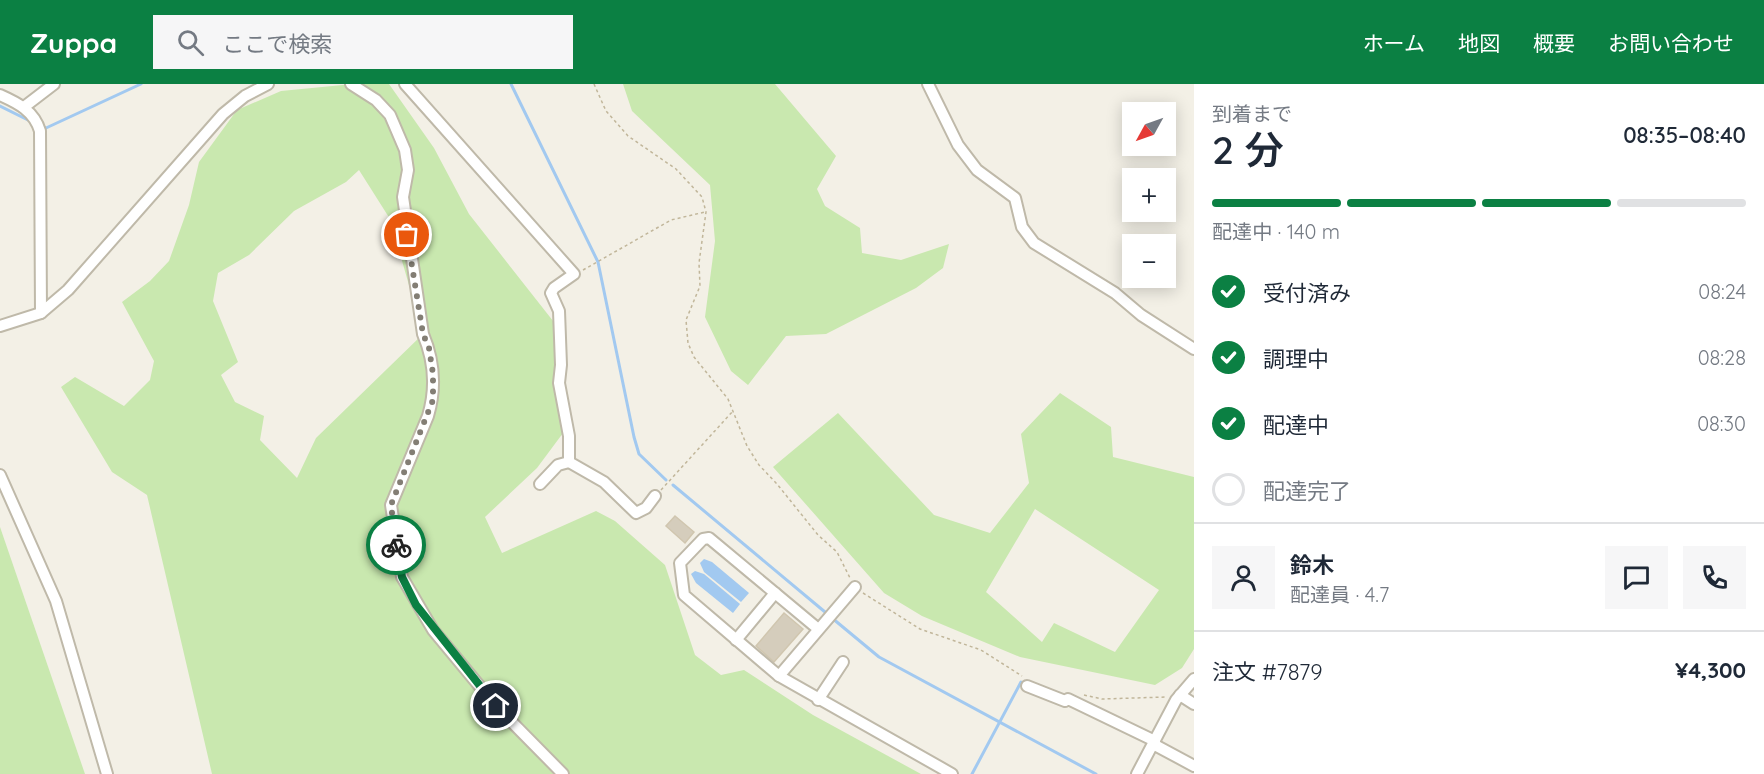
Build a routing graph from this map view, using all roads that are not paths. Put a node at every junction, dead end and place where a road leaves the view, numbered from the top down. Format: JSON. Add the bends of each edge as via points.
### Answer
{"nodes":[{"id":1,"x":54,"y":84,"type":"edge"},
{"id":2,"x":351,"y":84,"type":"edge"},
{"id":3,"x":405,"y":84,"type":"edge"},
{"id":4,"x":928,"y":84,"type":"edge"},
{"id":5,"x":261,"y":85,"type":"edge"},
{"id":6,"x":0,"y":95,"type":"edge"},
{"id":7,"x":24,"y":107,"type":"junction"},
{"id":8,"x":40,"y":313,"type":"junction"},
{"id":9,"x":0,"y":326,"type":"edge"},
{"id":10,"x":1193,"y":343,"type":"edge"},
{"id":11,"x":569,"y":462,"type":"junction"},
{"id":12,"x":0,"y":476,"type":"edge"},
{"id":13,"x":540,"y":484,"type":"dead end"},
{"id":14,"x":655,"y":496,"type":"road end"},
{"id":15,"x":855,"y":587,"type":"road end"},
{"id":16,"x":775,"y":593,"type":"junction"},
{"id":17,"x":817,"y":628,"type":"junction"},
{"id":18,"x":736,"y":640,"type":"junction"},
{"id":19,"x":843,"y":662,"type":"dead end"},
{"id":20,"x":779,"y":676,"type":"junction"},
{"id":21,"x":1194,"y":679,"type":"edge"},
{"id":22,"x":1026,"y":682,"type":"road end"},
{"id":23,"x":818,"y":700,"type":"junction"},
{"id":24,"x":1186,"y":700,"type":"edge"},
{"id":25,"x":1194,"y":709,"type":"edge"},
{"id":26,"x":1154,"y":742,"type":"junction"},
{"id":27,"x":1194,"y":766,"type":"edge"},
{"id":28,"x":107,"y":774,"type":"edge"},
{"id":29,"x":563,"y":774,"type":"edge"},
{"id":30,"x":952,"y":774,"type":"edge"},
{"id":31,"x":1137,"y":774,"type":"edge"}],
"edges":[{"from":1,"to":7,"type":"street"},
{"from":2,"to":29,"type":"street","via":[[376,100],[390,116],[405,150],[408,170],[403,197],[407,235],[433,374],[433,400],[428,416],[391,505],[402,577],[433,630],[496,706]]},
{"from":3,"to":11,"type":"street","via":[[574,274],[551,293],[559,311],[559,383],[570,436]]},
{"from":4,"to":10,"type":"street","via":[[958,145],[977,170],[1015,198],[1022,227],[1034,243],[1115,293],[1141,315]]},
{"from":5,"to":8,"type":"street","via":[[223,114],[68,290]]},
{"from":6,"to":7,"type":"street"},
{"from":7,"to":8,"type":"street","via":[[40,131]]},
{"from":8,"to":9,"type":"street"},
{"from":11,"to":13,"type":"street","via":[[558,465]]},
{"from":11,"to":14,"type":"street","via":[[604,482],[636,513]]},
{"from":12,"to":28,"type":"street","via":[[56,600]]},
{"from":15,"to":17,"type":"street"},
{"from":16,"to":17,"type":"street"},
{"from":16,"to":18,"type":"street"},
{"from":16,"to":18,"type":"street","via":[[709,538],[703,538],[680,563],[684,595]]},
{"from":17,"to":20,"type":"street"},
{"from":18,"to":20,"type":"street"},
{"from":19,"to":23,"type":"street"},
{"from":20,"to":23,"type":"street"},
{"from":21,"to":24,"type":"street"},
{"from":22,"to":26,"type":"street"},
{"from":23,"to":30,"type":"street"},
{"from":24,"to":25,"type":"street"},
{"from":24,"to":26,"type":"street"},
{"from":26,"to":27,"type":"street"},
{"from":26,"to":31,"type":"street"}]}
